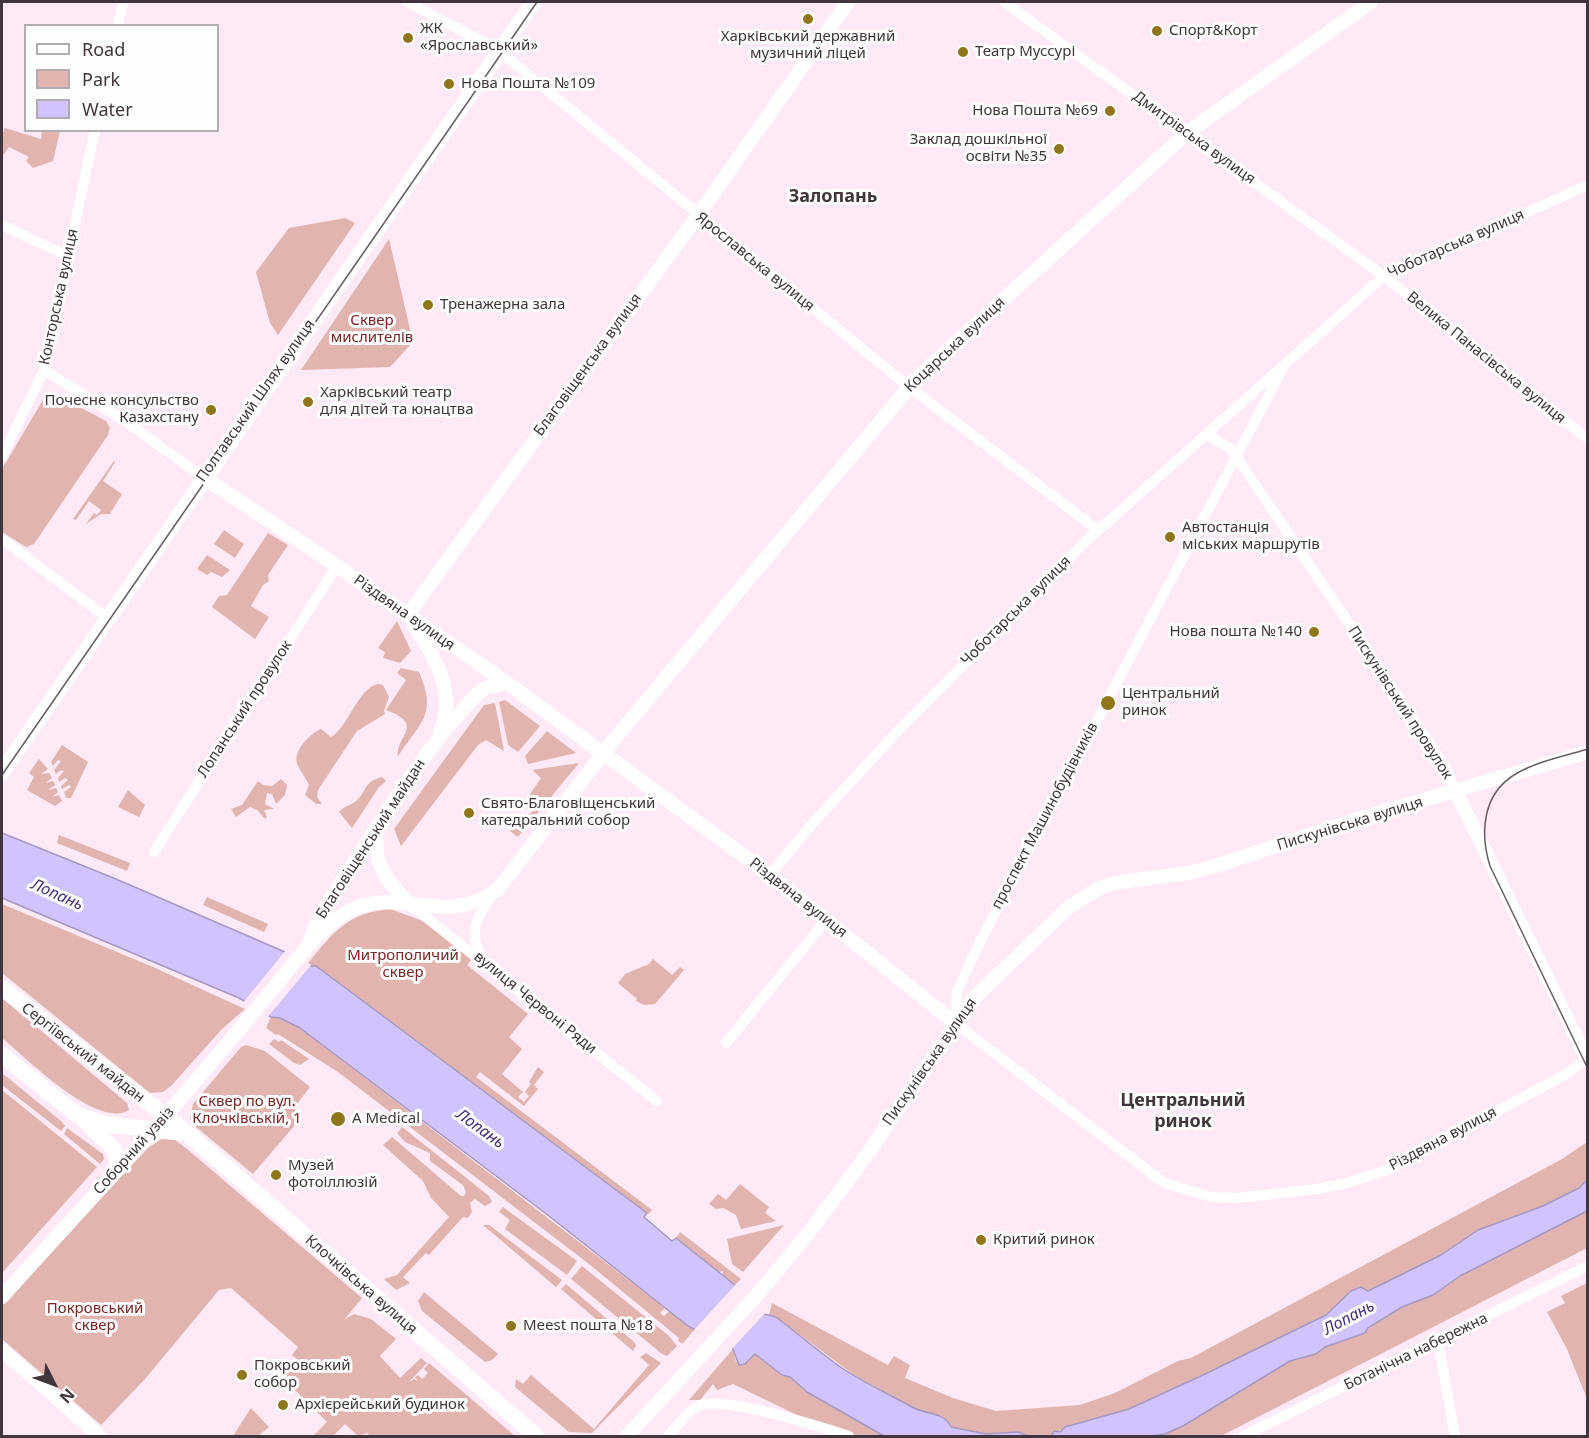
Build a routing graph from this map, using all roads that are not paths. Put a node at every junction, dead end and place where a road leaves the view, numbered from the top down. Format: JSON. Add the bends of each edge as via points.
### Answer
{"nodes":[{"id":1,"x":123,"y":2,"type":"edge"},
{"id":2,"x":407,"y":2,"type":"edge"},
{"id":3,"x":534,"y":2,"type":"edge"},
{"id":4,"x":848,"y":2,"type":"edge"},
{"id":5,"x":1004,"y":2,"type":"edge"},
{"id":6,"x":1371,"y":2,"type":"edge"},
{"id":7,"x":118,"y":24,"type":"edge"},
{"id":8,"x":499,"y":51,"type":"junction"},
{"id":9,"x":95,"y":132,"type":"edge"},
{"id":10,"x":1187,"y":133,"type":"junction"},
{"id":11,"x":1587,"y":185,"type":"edge"},
{"id":12,"x":698,"y":216,"type":"junction"},
{"id":13,"x":2,"y":225,"type":"edge"},
{"id":14,"x":67,"y":256,"type":"junction"},
{"id":15,"x":1384,"y":276,"type":"junction"},
{"id":16,"x":1283,"y":368,"type":"junction"},
{"id":17,"x":44,"y":370,"type":"junction"},
{"id":18,"x":909,"y":387,"type":"junction"},
{"id":19,"x":1208,"y":435,"type":"junction"},
{"id":20,"x":1587,"y":439,"type":"edge"},
{"id":21,"x":2,"y":456,"type":"edge"},
{"id":22,"x":1236,"y":456,"type":"junction"},
{"id":23,"x":203,"y":477,"type":"junction"},
{"id":24,"x":1098,"y":530,"type":"junction"},
{"id":25,"x":2,"y":539,"type":"edge"},
{"id":26,"x":337,"y":566,"type":"junction"},
{"id":27,"x":407,"y":616,"type":"junction"},
{"id":28,"x":106,"y":618,"type":"junction"},
{"id":29,"x":507,"y":683,"type":"junction"},
{"id":30,"x":436,"y":742,"type":"junction"},
{"id":31,"x":1587,"y":752,"type":"edge"},
{"id":32,"x":603,"y":754,"type":"junction"},
{"id":33,"x":2,"y":772,"type":"edge"},
{"id":34,"x":1456,"y":792,"type":"junction"},
{"id":35,"x":378,"y":826,"type":"junction"},
{"id":36,"x":154,"y":852,"type":"dead end"},
{"id":37,"x":770,"y":875,"type":"junction"},
{"id":38,"x":498,"y":889,"type":"junction"},
{"id":39,"x":412,"y":906,"type":"junction"},
{"id":40,"x":827,"y":919,"type":"junction"},
{"id":41,"x":309,"y":945,"type":"junction"},
{"id":42,"x":487,"y":963,"type":"junction"},
{"id":43,"x":2,"y":988,"type":"edge"},
{"id":44,"x":955,"y":1023,"type":"junction"},
{"id":45,"x":726,"y":1043,"type":"dead end"},
{"id":46,"x":2,"y":1055,"type":"edge"},
{"id":47,"x":1587,"y":1060,"type":"edge"},
{"id":48,"x":657,"y":1101,"type":"dead end"},
{"id":49,"x":76,"y":1114,"type":"junction"},
{"id":50,"x":161,"y":1123,"type":"junction"},
{"id":51,"x":119,"y":1168,"type":"junction"},
{"id":52,"x":1587,"y":1266,"type":"edge"},
{"id":53,"x":2,"y":1297,"type":"edge"},
{"id":54,"x":1438,"y":1341,"type":"junction"},
{"id":55,"x":2,"y":1350,"type":"edge"},
{"id":56,"x":100,"y":1437,"type":"edge"},
{"id":57,"x":536,"y":1437,"type":"edge"},
{"id":58,"x":627,"y":1437,"type":"edge"},
{"id":59,"x":668,"y":1437,"type":"edge"},
{"id":60,"x":849,"y":1437,"type":"edge"},
{"id":61,"x":1243,"y":1437,"type":"edge"},
{"id":62,"x":1455,"y":1437,"type":"edge"}],
"edges":[{"from":1,"to":7,"type":"street"},
{"from":2,"to":8,"type":"street","name":"Ярославська вулиця"},
{"from":3,"to":8,"type":"main road","name":"Полтавський Шлях вулиця"},
{"from":4,"to":12,"type":"street","name":"Благовіщенська вулиця"},
{"from":5,"to":10,"type":"street","name":"Дмитрівська вулиця"},
{"from":6,"to":10,"type":"street","name":"Коцарська вулиця"},
{"from":8,"to":12,"type":"street","name":"Ярославська вулиця"},
{"from":8,"to":23,"type":"main road","name":"Полтавський Шлях вулиця"},
{"from":9,"to":14,"type":"street","name":"Конторська вулиця"},
{"from":10,"to":15,"type":"street","name":"Дмитрівська вулиця"},
{"from":10,"to":18,"type":"street","name":"Коцарська вулиця"},
{"from":11,"to":15,"type":"street","name":"Чоботарська вулиця"},
{"from":12,"to":18,"type":"street","name":"Ярославська вулиця"},
{"from":12,"to":27,"type":"street","name":"Благовіщенська вулиця"},
{"from":13,"to":14,"type":"street"},
{"from":14,"to":17,"type":"street","name":"Конторська вулиця"},
{"from":15,"to":16,"type":"street","name":"Чоботарська вулиця"},
{"from":15,"to":20,"type":"street","name":"Велика Панасівська вулиця"},
{"from":16,"to":19,"type":"street","name":"Чоботарська вулиця"},
{"from":16,"to":22,"type":"street","name":"Чоботарська вулиця"},
{"from":17,"to":21,"type":"street","name":"Конторська вулиця"},
{"from":17,"to":23,"type":"street","name":"Різдвяна вулиця"},
{"from":18,"to":24,"type":"street","name":"Ярославська вулиця"},
{"from":18,"to":32,"type":"street","name":"Коцарська вулиця"},
{"from":19,"to":22,"type":"street","name":"Пискунівський провулок"},
{"from":19,"to":24,"type":"street","name":"Чоботарська вулиця"},
{"from":22,"to":34,"type":"street","name":"Пискунівський провулок","via":[[1445,766]]},
{"from":22,"to":44,"type":"street","name":"проспект Машинобудівників","via":[[982,938],[957,991]]},
{"from":23,"to":26,"type":"street","name":"Різдвяна вулиця"},
{"from":23,"to":28,"type":"main road","name":"Полтавський Шлях вулиця"},
{"from":24,"to":37,"type":"street","name":"Чоботарська вулиця","via":[[896,733]]},
{"from":25,"to":28,"type":"street"},
{"from":26,"to":27,"type":"street","name":"Різдвяна вулиця"},
{"from":26,"to":36,"type":"street","name":"Лопанський провулок"},
{"from":27,"to":29,"type":"street","name":"Різдвяна вулиця"},
{"from":27,"to":30,"type":"street","via":[[430,649],[447,693],[445,721]]},
{"from":28,"to":33,"type":"main road","name":"Полтавський Шлях вулиця"},
{"from":29,"to":30,"type":"street","via":[[477,693]]},
{"from":29,"to":32,"type":"street","name":"Різдвяна вулиця"},
{"from":30,"to":35,"type":"street","name":"Благовіщенський майдан"},
{"from":31,"to":34,"type":"street","name":"Пискунівська вулиця"},
{"from":32,"to":37,"type":"street","name":"Різдвяна вулиця"},
{"from":32,"to":38,"type":"street","name":"Благовіщенський майдан"},
{"from":34,"to":44,"type":"street","name":"Пискунівська вулиця","via":[[1206,868],[1098,889],[1049,925],[989,982]]},
{"from":34,"to":47,"type":"street","name":"Пискунівський провулок"},
{"from":35,"to":39,"type":"street","via":[[375,849],[380,868]]},
{"from":35,"to":41,"type":"street","name":"Благовіщенський майдан","via":[[313,928]]},
{"from":37,"to":40,"type":"street","name":"Різдвяна вулиця"},
{"from":38,"to":39,"type":"street","name":"Благовіщенський майдан","via":[[480,901],[461,906]]},
{"from":38,"to":42,"type":"street","name":"Благовіщенський майдан","via":[[480,912],[473,931]]},
{"from":39,"to":41,"type":"street","name":"Благовіщенський майдан","via":[[380,902],[357,908],[342,915]]},
{"from":39,"to":42,"type":"street","name":"вулиця Червоні Ряди"},
{"from":40,"to":44,"type":"street","name":"Різдвяна вулиця"},
{"from":40,"to":45,"type":"street"},
{"from":41,"to":50,"type":"street","name":"Соборний узвіз"},
{"from":42,"to":48,"type":"street","name":"вулиця Червоні Ряди"},
{"from":43,"to":50,"type":"main road","name":"Сергіївський майдан"},
{"from":44,"to":47,"type":"street","name":"Різдвяна вулиця","via":[[1164,1183],[1212,1197],[1317,1189],[1390,1168]]},
{"from":44,"to":58,"type":"street","name":"Пискунівська вулиця","via":[[848,1180],[757,1295]]},
{"from":46,"to":49,"type":"main road","name":"Сергіївський майдан"},
{"from":49,"to":50,"type":"main road","name":"Сергіївський майдан","via":[[105,1124]]},
{"from":49,"to":51,"type":"main road","via":[[114,1149]]},
{"from":50,"to":51,"type":"street","name":"Соборний узвіз"},
{"from":50,"to":57,"type":"main road","name":"Клочківська вулиця","via":[[187,1133]]},
{"from":51,"to":53,"type":"street","name":"Соборний узвіз"},
{"from":52,"to":54,"type":"street","name":"Ботанічна набережна"},
{"from":54,"to":61,"type":"street","name":"Ботанічна набережна"},
{"from":54,"to":62,"type":"street"},
{"from":55,"to":56,"type":"street"},
{"from":59,"to":60,"type":"street","via":[[693,1410],[704,1404],[740,1407]]}]}
